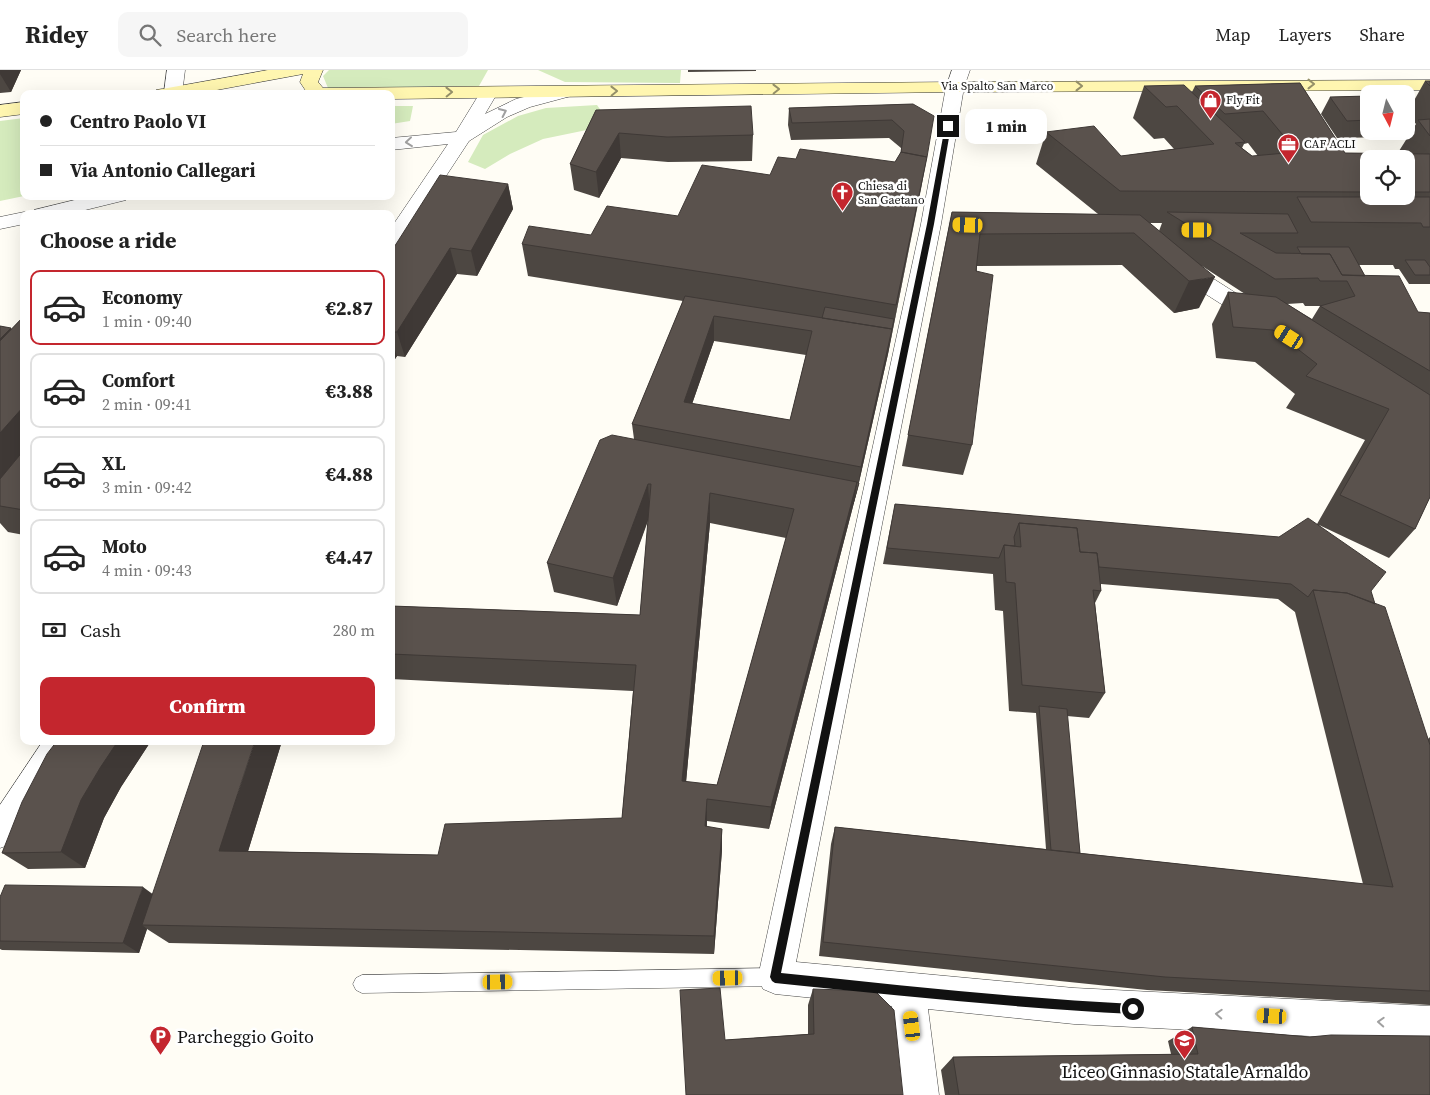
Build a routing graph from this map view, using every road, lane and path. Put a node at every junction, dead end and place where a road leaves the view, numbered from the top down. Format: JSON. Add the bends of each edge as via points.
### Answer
{"nodes":[{"id":1,"x":176,"y":70,"type":"edge"},
{"id":2,"x":300,"y":70,"type":"edge"},
{"id":3,"x":314,"y":70,"type":"edge"},
{"id":4,"x":499,"y":75,"type":"dead end"},
{"id":5,"x":958,"y":78,"type":"edge"},
{"id":6,"x":1430,"y":84,"type":"edge"},
{"id":7,"x":169,"y":90,"type":"edge"},
{"id":8,"x":185,"y":90,"type":"edge"},
{"id":9,"x":315,"y":90,"type":"edge"},
{"id":10,"x":488,"y":92,"type":"junction"},
{"id":11,"x":565,"y":92,"type":"junction"},
{"id":12,"x":395,"y":93,"type":"edge"},
{"id":13,"x":20,"y":108,"type":"edge"},
{"id":14,"x":0,"y":111,"type":"edge"},
{"id":15,"x":462,"y":137,"type":"junction"},
{"id":16,"x":395,"y":144,"type":"edge"},
{"id":17,"x":102,"y":200,"type":"edge"},
{"id":18,"x":58,"y":210,"type":"edge"},
{"id":19,"x":20,"y":219,"type":"edge"},
{"id":20,"x":0,"y":223,"type":"edge"},
{"id":21,"x":395,"y":238,"type":"edge"},
{"id":22,"x":1162,"y":256,"type":"edge"},
{"id":23,"x":1272,"y":326,"type":"edge"},
{"id":24,"x":58,"y":745,"type":"edge"},
{"id":25,"x":0,"y":833,"type":"edge"},
{"id":26,"x":775,"y":977,"type":"junction"},
{"id":27,"x":362,"y":984,"type":"dead end"},
{"id":28,"x":908,"y":992,"type":"junction"},
{"id":29,"x":1430,"y":1024,"type":"edge"},
{"id":30,"x":920,"y":1095,"type":"edge"}],
"edges":[{"from":1,"to":7,"type":"street"},
{"from":2,"to":8,"type":"main road"},
{"from":3,"to":9,"type":"main road","via":[[309,82]]},
{"from":4,"to":10,"type":"main road","name":"Via Spalto San Marco"},
{"from":5,"to":6,"type":"main road","name":"Via Spalto San Marco","one_way":true},
{"from":11,"to":5,"type":"main road","name":"Via Spalto San Marco","one_way":true},
{"from":5,"to":26,"type":"street","via":[[940,224]]},
{"from":10,"to":11,"type":"main road","name":"Via Spalto San Marco"},
{"from":12,"to":10,"type":"main road","name":"Via Spalto San Marco","one_way":true},
{"from":10,"to":15,"type":"street","name":"Via Spalto San Marco"},
{"from":15,"to":11,"type":"street","name":"Via Spalto San Marco","one_way":true,"via":[[500,113]]},
{"from":13,"to":14,"type":"main road"},
{"from":15,"to":16,"type":"street","name":"Via Spalto San Marco","one_way":true},
{"from":15,"to":21,"type":"street","name":"Via Spalto San Marco"},
{"from":17,"to":18,"type":"street"},
{"from":19,"to":20,"type":"street"},
{"from":22,"to":23,"type":"street"},
{"from":24,"to":25,"type":"street"},
{"from":26,"to":27,"type":"lane"},
{"from":26,"to":28,"type":"street"},
{"from":29,"to":28,"type":"street","one_way":true,"via":[[1074,1006]]},
{"from":28,"to":30,"type":"street"}]}
